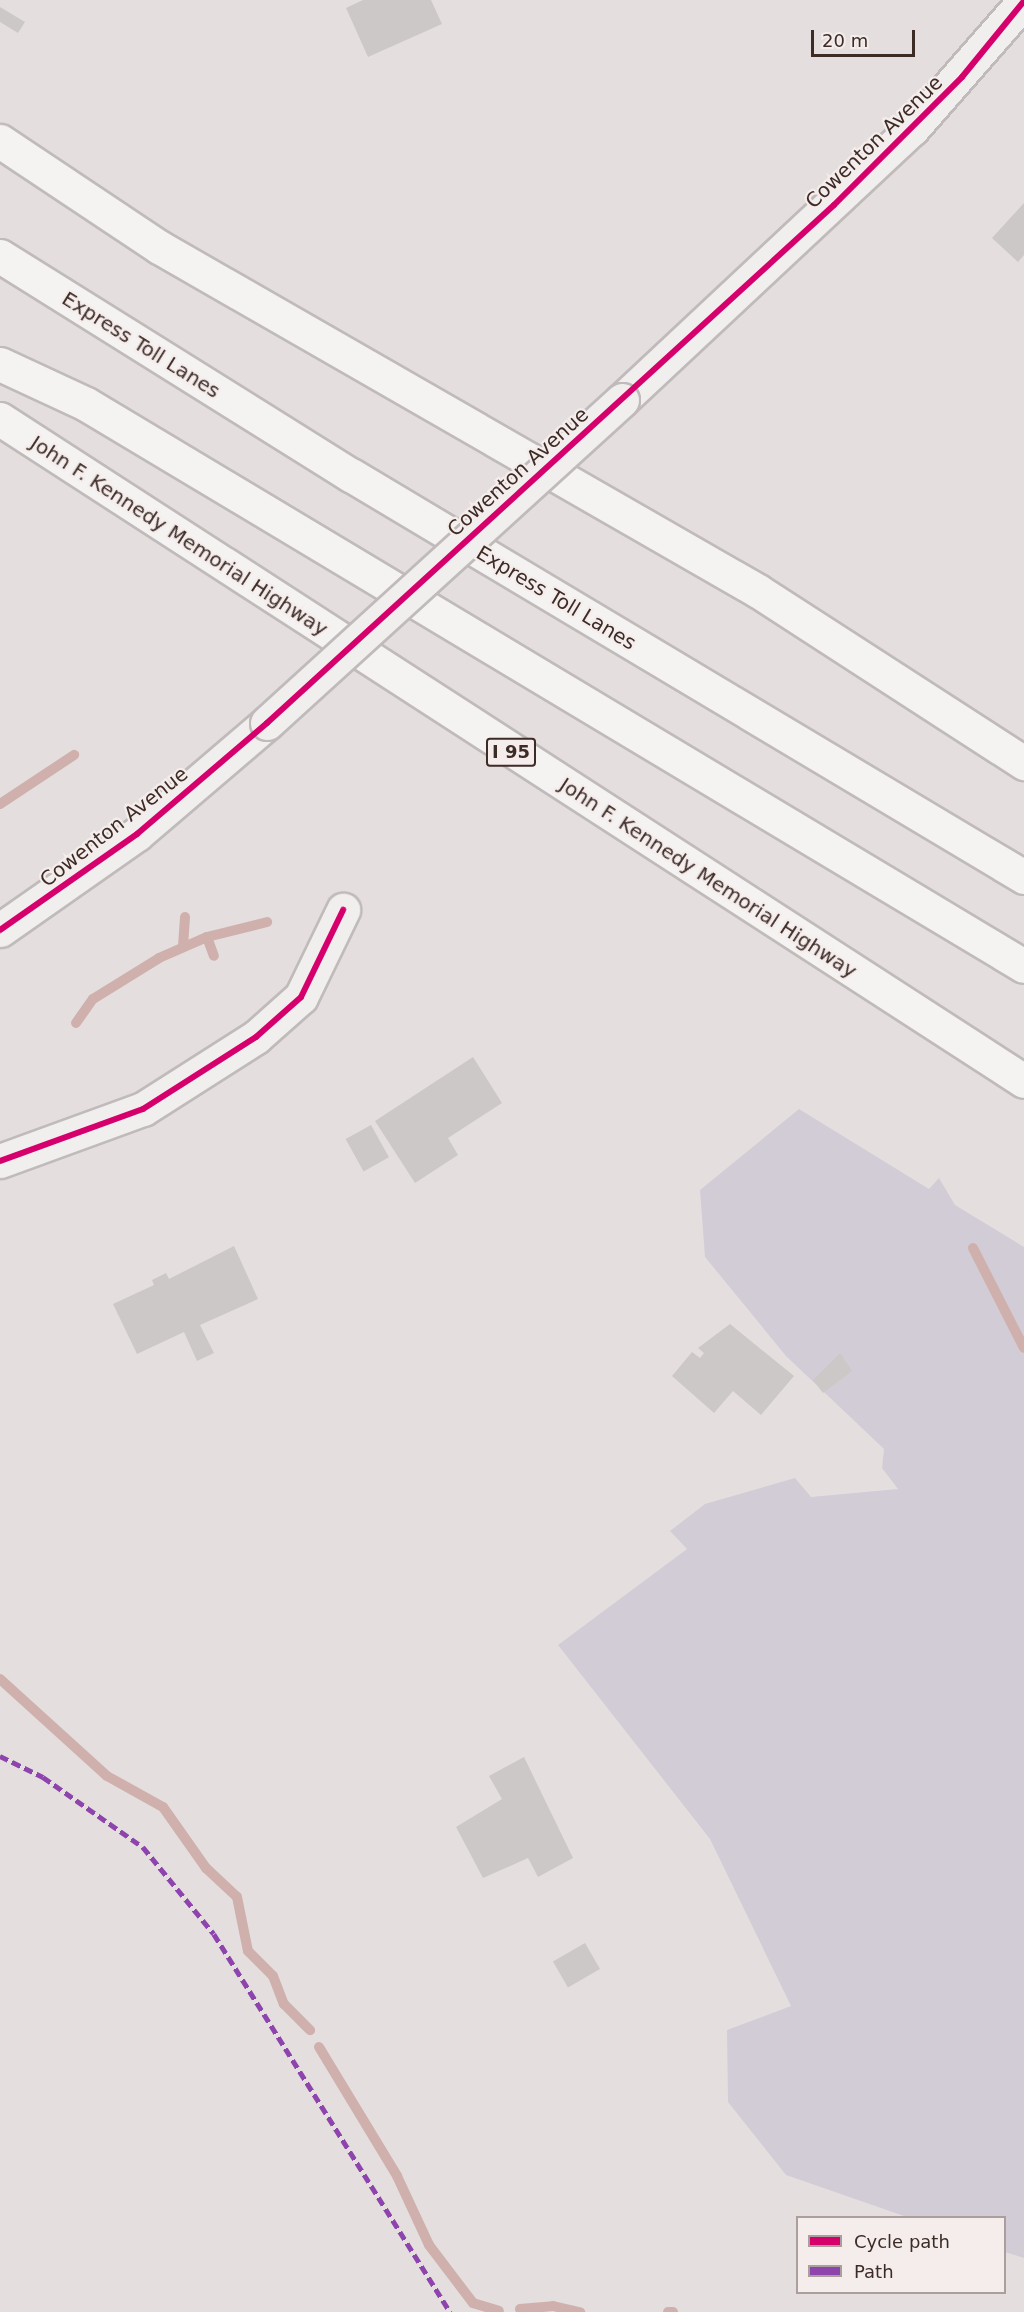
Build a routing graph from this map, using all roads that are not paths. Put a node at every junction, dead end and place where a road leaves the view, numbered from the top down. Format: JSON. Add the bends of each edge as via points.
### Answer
{"nodes":[{"id":1,"x":1024,"y":1,"type":"edge"},
{"id":2,"x":0,"y":141,"type":"edge"},
{"id":3,"x":0,"y":256,"type":"edge"},
{"id":4,"x":0,"y":364,"type":"edge"},
{"id":5,"x":0,"y":419,"type":"edge"},
{"id":6,"x":1024,"y":763,"type":"edge"},
{"id":7,"x":1024,"y":877,"type":"edge"},
{"id":8,"x":343,"y":910,"type":"dead end"},
{"id":9,"x":0,"y":930,"type":"edge"},
{"id":10,"x":1024,"y":966,"type":"edge"},
{"id":11,"x":1024,"y":1081,"type":"edge"},
{"id":12,"x":0,"y":1161,"type":"edge"}],
"edges":[{"from":1,"to":9,"type":"street","name":"Cowenton Avenue","bridge":true,"via":[[912,129],[267,723],[128,841]]},
{"from":2,"to":6,"type":"highway","via":[[159,247],[758,591]]},
{"from":3,"to":7,"type":"highway","name":"Express Toll Lanes","via":[[351,475]]},
{"from":4,"to":10,"type":"highway","via":[[86,404]]},
{"from":5,"to":11,"type":"highway","name":"John F. Kennedy Memorial Highway","number":"I 95"},
{"from":8,"to":12,"type":"street","via":[[301,997],[256,1037],[143,1109]]}]}
